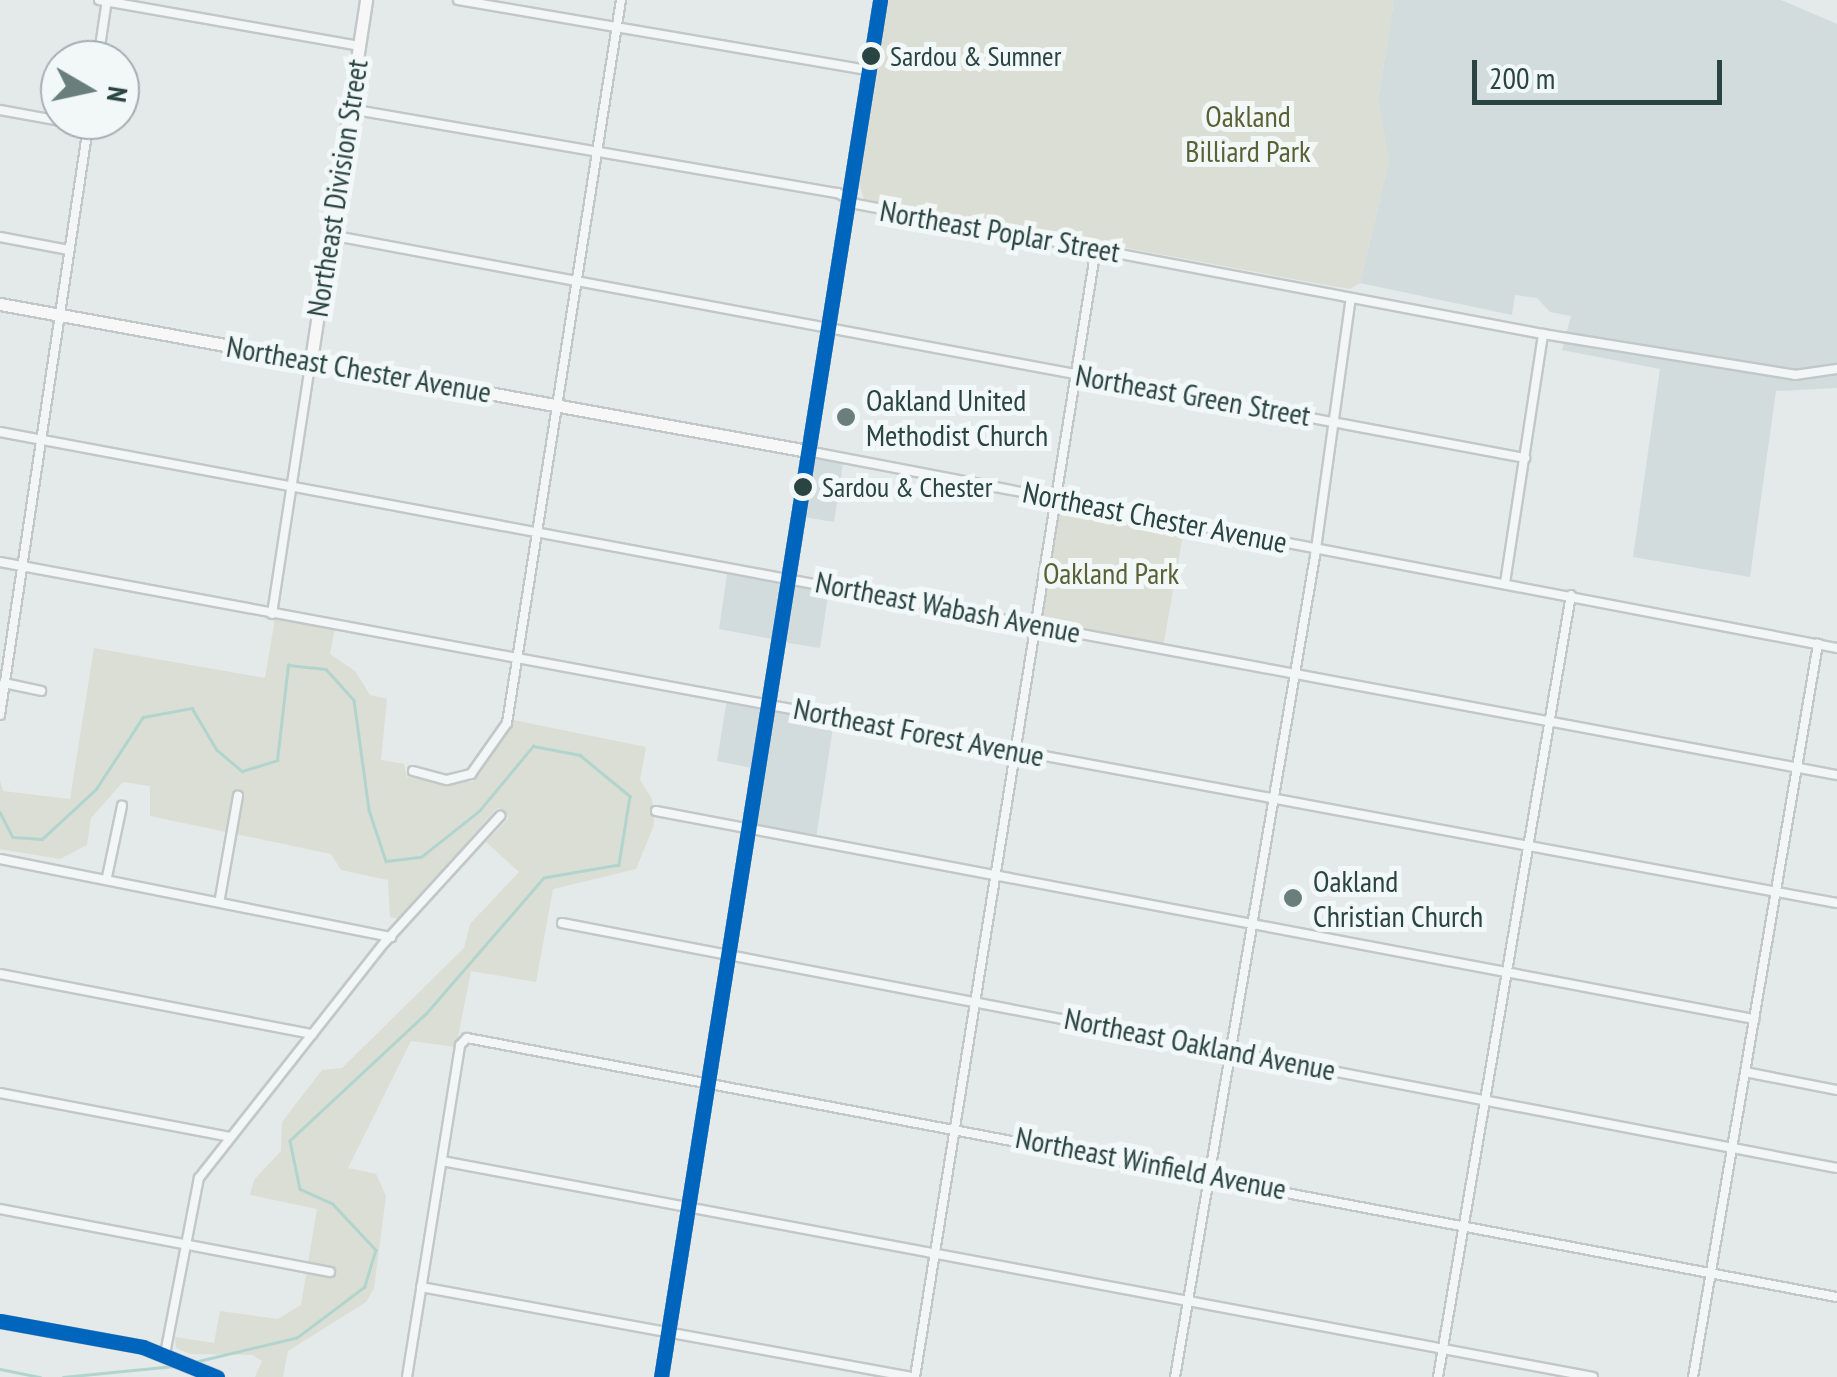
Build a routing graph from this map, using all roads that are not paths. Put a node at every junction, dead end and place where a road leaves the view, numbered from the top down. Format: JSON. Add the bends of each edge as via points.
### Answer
{"nodes":[{"id":1,"x":104,"y":0,"type":"edge"},
{"id":2,"x":366,"y":0,"type":"edge"},
{"id":3,"x":458,"y":0,"type":"edge"},
{"id":4,"x":620,"y":0,"type":"edge"},
{"id":5,"x":880,"y":0,"type":"edge"},
{"id":6,"x":616,"y":28,"type":"junction"},
{"id":7,"x":100,"y":40,"type":"edge"},
{"id":8,"x":359,"y":46,"type":"junction"},
{"id":9,"x":869,"y":70,"type":"junction"},
{"id":10,"x":350,"y":109,"type":"junction"},
{"id":11,"x":0,"y":110,"type":"edge"},
{"id":12,"x":40,"y":116,"type":"edge"},
{"id":13,"x":86,"y":140,"type":"edge"},
{"id":14,"x":597,"y":153,"type":"junction"},
{"id":15,"x":848,"y":199,"type":"junction"},
{"id":16,"x":330,"y":235,"type":"junction"},
{"id":17,"x":0,"y":238,"type":"edge"},
{"id":18,"x":1096,"y":248,"type":"junction"},
{"id":19,"x":70,"y":250,"type":"junction"},
{"id":20,"x":578,"y":278,"type":"junction"},
{"id":21,"x":1351,"y":298,"type":"junction"},
{"id":22,"x":0,"y":304,"type":"edge"},
{"id":23,"x":60,"y":315,"type":"junction"},
{"id":24,"x":828,"y":325,"type":"junction"},
{"id":25,"x":1543,"y":334,"type":"junction"},
{"id":26,"x":311,"y":360,"type":"junction"},
{"id":27,"x":1837,"y":370,"type":"edge"},
{"id":28,"x":1077,"y":374,"type":"junction"},
{"id":29,"x":558,"y":406,"type":"junction"},
{"id":30,"x":1332,"y":420,"type":"junction"},
{"id":31,"x":0,"y":432,"type":"edge"},
{"id":32,"x":41,"y":439,"type":"junction"},
{"id":33,"x":807,"y":451,"type":"junction"},
{"id":34,"x":1524,"y":458,"type":"junction"},
{"id":35,"x":292,"y":484,"type":"junction"},
{"id":36,"x":1058,"y":499,"type":"junction"},
{"id":37,"x":538,"y":531,"type":"junction"},
{"id":38,"x":1314,"y":547,"type":"junction"},
{"id":39,"x":0,"y":562,"type":"edge"},
{"id":40,"x":22,"y":566,"type":"junction"},
{"id":41,"x":788,"y":576,"type":"junction"},
{"id":42,"x":1505,"y":583,"type":"junction"},
{"id":43,"x":1571,"y":594,"type":"junction"},
{"id":44,"x":272,"y":614,"type":"junction"},
{"id":45,"x":1038,"y":624,"type":"junction"},
{"id":46,"x":1818,"y":644,"type":"junction"},
{"id":47,"x":1837,"y":648,"type":"edge"},
{"id":48,"x":521,"y":657,"type":"junction"},
{"id":49,"x":1296,"y":672,"type":"junction"},
{"id":50,"x":2,"y":683,"type":"edge"},
{"id":51,"x":41,"y":691,"type":"dead end"},
{"id":52,"x":768,"y":702,"type":"junction"},
{"id":53,"x":0,"y":715,"type":"edge"},
{"id":54,"x":1550,"y":719,"type":"junction"},
{"id":55,"x":1017,"y":750,"type":"junction"},
{"id":56,"x":1797,"y":766,"type":"junction"},
{"id":57,"x":413,"y":771,"type":"dead end"},
{"id":58,"x":1837,"y":775,"type":"edge"},
{"id":59,"x":238,"y":796,"type":"dead end"},
{"id":60,"x":1274,"y":799,"type":"junction"},
{"id":61,"x":122,"y":806,"type":"dead end"},
{"id":62,"x":656,"y":811,"type":"dead end"},
{"id":63,"x":500,"y":816,"type":"dead end"},
{"id":64,"x":747,"y":830,"type":"junction"},
{"id":65,"x":1528,"y":847,"type":"junction"},
{"id":66,"x":0,"y":859,"type":"edge"},
{"id":67,"x":108,"y":877,"type":"junction"},
{"id":68,"x":996,"y":878,"type":"junction"},
{"id":69,"x":1776,"y":892,"type":"junction"},
{"id":70,"x":220,"y":898,"type":"junction"},
{"id":71,"x":1837,"y":904,"type":"edge"},
{"id":72,"x":562,"y":924,"type":"dead end"},
{"id":73,"x":1252,"y":925,"type":"junction"},
{"id":74,"x":390,"y":937,"type":"junction"},
{"id":75,"x":728,"y":955,"type":"junction"},
{"id":76,"x":0,"y":974,"type":"edge"},
{"id":77,"x":1507,"y":974,"type":"junction"},
{"id":78,"x":976,"y":1002,"type":"junction"},
{"id":79,"x":1754,"y":1019,"type":"junction"},
{"id":80,"x":312,"y":1034,"type":"junction"},
{"id":81,"x":1231,"y":1050,"type":"junction"},
{"id":82,"x":1745,"y":1072,"type":"junction"},
{"id":83,"x":708,"y":1080,"type":"junction"},
{"id":84,"x":1837,"y":1090,"type":"edge"},
{"id":85,"x":0,"y":1093,"type":"edge"},
{"id":86,"x":1486,"y":1098,"type":"junction"},
{"id":87,"x":955,"y":1127,"type":"junction"},
{"id":88,"x":230,"y":1137,"type":"junction"},
{"id":89,"x":1732,"y":1146,"type":"junction"},
{"id":90,"x":442,"y":1161,"type":"junction"},
{"id":91,"x":1837,"y":1168,"type":"edge"},
{"id":92,"x":1210,"y":1174,"type":"junction"},
{"id":93,"x":688,"y":1208,"type":"junction"},
{"id":94,"x":0,"y":1209,"type":"edge"},
{"id":95,"x":1464,"y":1223,"type":"junction"},
{"id":96,"x":183,"y":1244,"type":"junction"},
{"id":97,"x":935,"y":1252,"type":"junction"},
{"id":98,"x":1711,"y":1271,"type":"junction"},
{"id":99,"x":330,"y":1272,"type":"dead end"},
{"id":100,"x":422,"y":1287,"type":"junction"},
{"id":101,"x":1837,"y":1297,"type":"edge"},
{"id":102,"x":1188,"y":1300,"type":"junction"},
{"id":103,"x":0,"y":1321,"type":"edge"},
{"id":104,"x":668,"y":1332,"type":"junction"},
{"id":105,"x":1443,"y":1349,"type":"junction"},
{"id":106,"x":164,"y":1354,"type":"junction"},
{"id":107,"x":217,"y":1377,"type":"edge"},
{"id":108,"x":407,"y":1377,"type":"edge"},
{"id":109,"x":661,"y":1377,"type":"edge"},
{"id":110,"x":912,"y":1377,"type":"edge"},
{"id":111,"x":1175,"y":1377,"type":"edge"},
{"id":112,"x":1438,"y":1377,"type":"edge"},
{"id":113,"x":1593,"y":1377,"type":"edge"},
{"id":114,"x":1693,"y":1377,"type":"edge"}],
"edges":[{"from":1,"to":7,"type":"street"},
{"from":1,"to":8,"type":"street"},
{"from":2,"to":8,"type":"main road","name":"Northeast Division Street"},
{"from":3,"to":6,"type":"street"},
{"from":4,"to":6,"type":"street"},
{"from":5,"to":9,"type":"main road"},
{"from":6,"to":9,"type":"street"},
{"from":6,"to":14,"type":"street"},
{"from":8,"to":10,"type":"main road","name":"Northeast Division Street"},
{"from":9,"to":15,"type":"main road"},
{"from":10,"to":14,"type":"street","name":"Northeast Poplar Street"},
{"from":10,"to":16,"type":"main road","name":"Northeast Division Street"},
{"from":11,"to":12,"type":"street"},
{"from":13,"to":19,"type":"street"},
{"from":14,"to":15,"type":"street","name":"Northeast Poplar Street"},
{"from":14,"to":20,"type":"street"},
{"from":15,"to":18,"type":"street","name":"Northeast Poplar Street"},
{"from":15,"to":24,"type":"main road"},
{"from":16,"to":20,"type":"street","name":"Northeast Green Street"},
{"from":16,"to":26,"type":"main road","name":"Northeast Division Street"},
{"from":17,"to":19,"type":"street"},
{"from":18,"to":21,"type":"street","name":"Northeast Poplar Street"},
{"from":18,"to":28,"type":"street"},
{"from":19,"to":23,"type":"street"},
{"from":20,"to":24,"type":"street","name":"Northeast Green Street"},
{"from":20,"to":29,"type":"street"},
{"from":21,"to":25,"type":"street","name":"Northeast Poplar Street"},
{"from":21,"to":30,"type":"street"},
{"from":22,"to":23,"type":"main road","name":"Northeast Chester Avenue"},
{"from":23,"to":26,"type":"main road","name":"Northeast Chester Avenue"},
{"from":23,"to":32,"type":"street"},
{"from":24,"to":28,"type":"street","name":"Northeast Green Street"},
{"from":24,"to":33,"type":"main road"},
{"from":25,"to":27,"type":"street","name":"Northeast Poplar Street","via":[[1795,375]]},
{"from":25,"to":34,"type":"street"},
{"from":26,"to":29,"type":"main road","name":"Northeast Chester Avenue"},
{"from":26,"to":35,"type":"street","name":"Northeast Division Street"},
{"from":28,"to":30,"type":"street","name":"Northeast Green Street"},
{"from":28,"to":36,"type":"street"},
{"from":29,"to":33,"type":"main road","name":"Northeast Chester Avenue"},
{"from":29,"to":37,"type":"street"},
{"from":30,"to":34,"type":"street","name":"Northeast Green Street"},
{"from":30,"to":38,"type":"street"},
{"from":31,"to":32,"type":"street","name":"Northeast Wabash Avenue"},
{"from":32,"to":35,"type":"street","name":"Northeast Wabash Avenue"},
{"from":32,"to":40,"type":"street"},
{"from":33,"to":36,"type":"street","name":"Northeast Chester Avenue"},
{"from":33,"to":41,"type":"main road"},
{"from":34,"to":42,"type":"street"},
{"from":35,"to":37,"type":"street","name":"Northeast Wabash Avenue"},
{"from":35,"to":44,"type":"street","name":"Northeast Division Street"},
{"from":36,"to":38,"type":"street","name":"Northeast Chester Avenue"},
{"from":36,"to":45,"type":"street"},
{"from":37,"to":41,"type":"street","name":"Northeast Wabash Avenue"},
{"from":37,"to":48,"type":"street"},
{"from":38,"to":42,"type":"street","name":"Northeast Chester Avenue"},
{"from":38,"to":49,"type":"street"},
{"from":39,"to":40,"type":"street","name":"Northeast Forest Avenue"},
{"from":40,"to":44,"type":"street","name":"Northeast Forest Avenue"},
{"from":40,"to":50,"type":"street"},
{"from":41,"to":45,"type":"street","name":"Northeast Wabash Avenue"},
{"from":41,"to":52,"type":"main road"},
{"from":42,"to":43,"type":"street","name":"Northeast Chester Avenue"},
{"from":43,"to":46,"type":"street","name":"Northeast Chester Avenue"},
{"from":43,"to":54,"type":"street"},
{"from":44,"to":48,"type":"street","name":"Northeast Forest Avenue"},
{"from":45,"to":49,"type":"street","name":"Northeast Wabash Avenue"},
{"from":45,"to":55,"type":"street"},
{"from":46,"to":47,"type":"street","name":"Northeast Chester Avenue"},
{"from":46,"to":56,"type":"street"},
{"from":48,"to":52,"type":"street","name":"Northeast Forest Avenue"},
{"from":48,"to":57,"type":"street","via":[[503,732],[462,778]]},
{"from":49,"to":54,"type":"street","name":"Northeast Wabash Avenue"},
{"from":49,"to":60,"type":"street"},
{"from":50,"to":51,"type":"street"},
{"from":50,"to":53,"type":"street"},
{"from":52,"to":55,"type":"street","name":"Northeast Forest Avenue"},
{"from":52,"to":64,"type":"main road"},
{"from":54,"to":56,"type":"street","name":"Northeast Wabash Avenue"},
{"from":54,"to":65,"type":"street"},
{"from":55,"to":60,"type":"street","name":"Northeast Forest Avenue"},
{"from":55,"to":68,"type":"street"},
{"from":56,"to":58,"type":"street","name":"Northeast Wabash Avenue"},
{"from":56,"to":69,"type":"street"},
{"from":59,"to":70,"type":"street"},
{"from":60,"to":65,"type":"street","name":"Northeast Forest Avenue"},
{"from":60,"to":73,"type":"street"},
{"from":61,"to":67,"type":"street"},
{"from":62,"to":64,"type":"street"},
{"from":63,"to":74,"type":"street"},
{"from":64,"to":68,"type":"street"},
{"from":64,"to":75,"type":"main road"},
{"from":65,"to":69,"type":"street","name":"Northeast Forest Avenue"},
{"from":65,"to":77,"type":"street"},
{"from":66,"to":67,"type":"street"},
{"from":67,"to":70,"type":"street"},
{"from":68,"to":73,"type":"street"},
{"from":68,"to":78,"type":"street"},
{"from":69,"to":71,"type":"street","name":"Northeast Forest Avenue"},
{"from":69,"to":79,"type":"street"},
{"from":70,"to":74,"type":"street"},
{"from":72,"to":75,"type":"street","name":"Northeast Oakland Avenue"},
{"from":73,"to":77,"type":"street"},
{"from":73,"to":81,"type":"street"},
{"from":74,"to":80,"type":"street"},
{"from":75,"to":78,"type":"street","name":"Northeast Oakland Avenue"},
{"from":75,"to":83,"type":"main road"},
{"from":76,"to":80,"type":"street"},
{"from":77,"to":79,"type":"street"},
{"from":77,"to":86,"type":"street"},
{"from":78,"to":81,"type":"street","name":"Northeast Oakland Avenue"},
{"from":78,"to":87,"type":"street"},
{"from":79,"to":82,"type":"street"},
{"from":80,"to":88,"type":"street"},
{"from":81,"to":86,"type":"street","name":"Northeast Oakland Avenue"},
{"from":81,"to":92,"type":"street"},
{"from":82,"to":84,"type":"street"},
{"from":82,"to":89,"type":"street"},
{"from":83,"to":87,"type":"street","name":"Northeast Winfield Avenue"},
{"from":83,"to":90,"type":"street","name":"Northeast Winfield Avenue","via":[[464,1039]]},
{"from":83,"to":93,"type":"main road"},
{"from":85,"to":88,"type":"street"},
{"from":86,"to":89,"type":"street","name":"Northeast Oakland Avenue"},
{"from":86,"to":95,"type":"street"},
{"from":87,"to":92,"type":"street","name":"Northeast Winfield Avenue"},
{"from":87,"to":97,"type":"street"},
{"from":88,"to":96,"type":"street","via":[[195,1185]]},
{"from":89,"to":91,"type":"street","name":"Northeast Oakland Avenue"},
{"from":89,"to":98,"type":"street"},
{"from":90,"to":93,"type":"street"},
{"from":90,"to":100,"type":"street"},
{"from":92,"to":95,"type":"street","name":"Northeast Winfield Avenue"},
{"from":92,"to":102,"type":"street"},
{"from":93,"to":97,"type":"street"},
{"from":93,"to":104,"type":"main road"},
{"from":94,"to":96,"type":"street"},
{"from":95,"to":98,"type":"street","name":"Northeast Winfield Avenue"},
{"from":95,"to":105,"type":"street"},
{"from":96,"to":99,"type":"street"},
{"from":96,"to":106,"type":"street"},
{"from":97,"to":102,"type":"street"},
{"from":97,"to":110,"type":"street"},
{"from":98,"to":101,"type":"street","name":"Northeast Winfield Avenue"},
{"from":98,"to":114,"type":"street"},
{"from":100,"to":104,"type":"street"},
{"from":100,"to":108,"type":"street"},
{"from":102,"to":105,"type":"street"},
{"from":102,"to":111,"type":"street"},
{"from":103,"to":106,"type":"main road"},
{"from":104,"to":109,"type":"main road"},
{"from":104,"to":110,"type":"street"},
{"from":105,"to":112,"type":"street"},
{"from":105,"to":113,"type":"street"},
{"from":106,"to":107,"type":"main road"}]}
